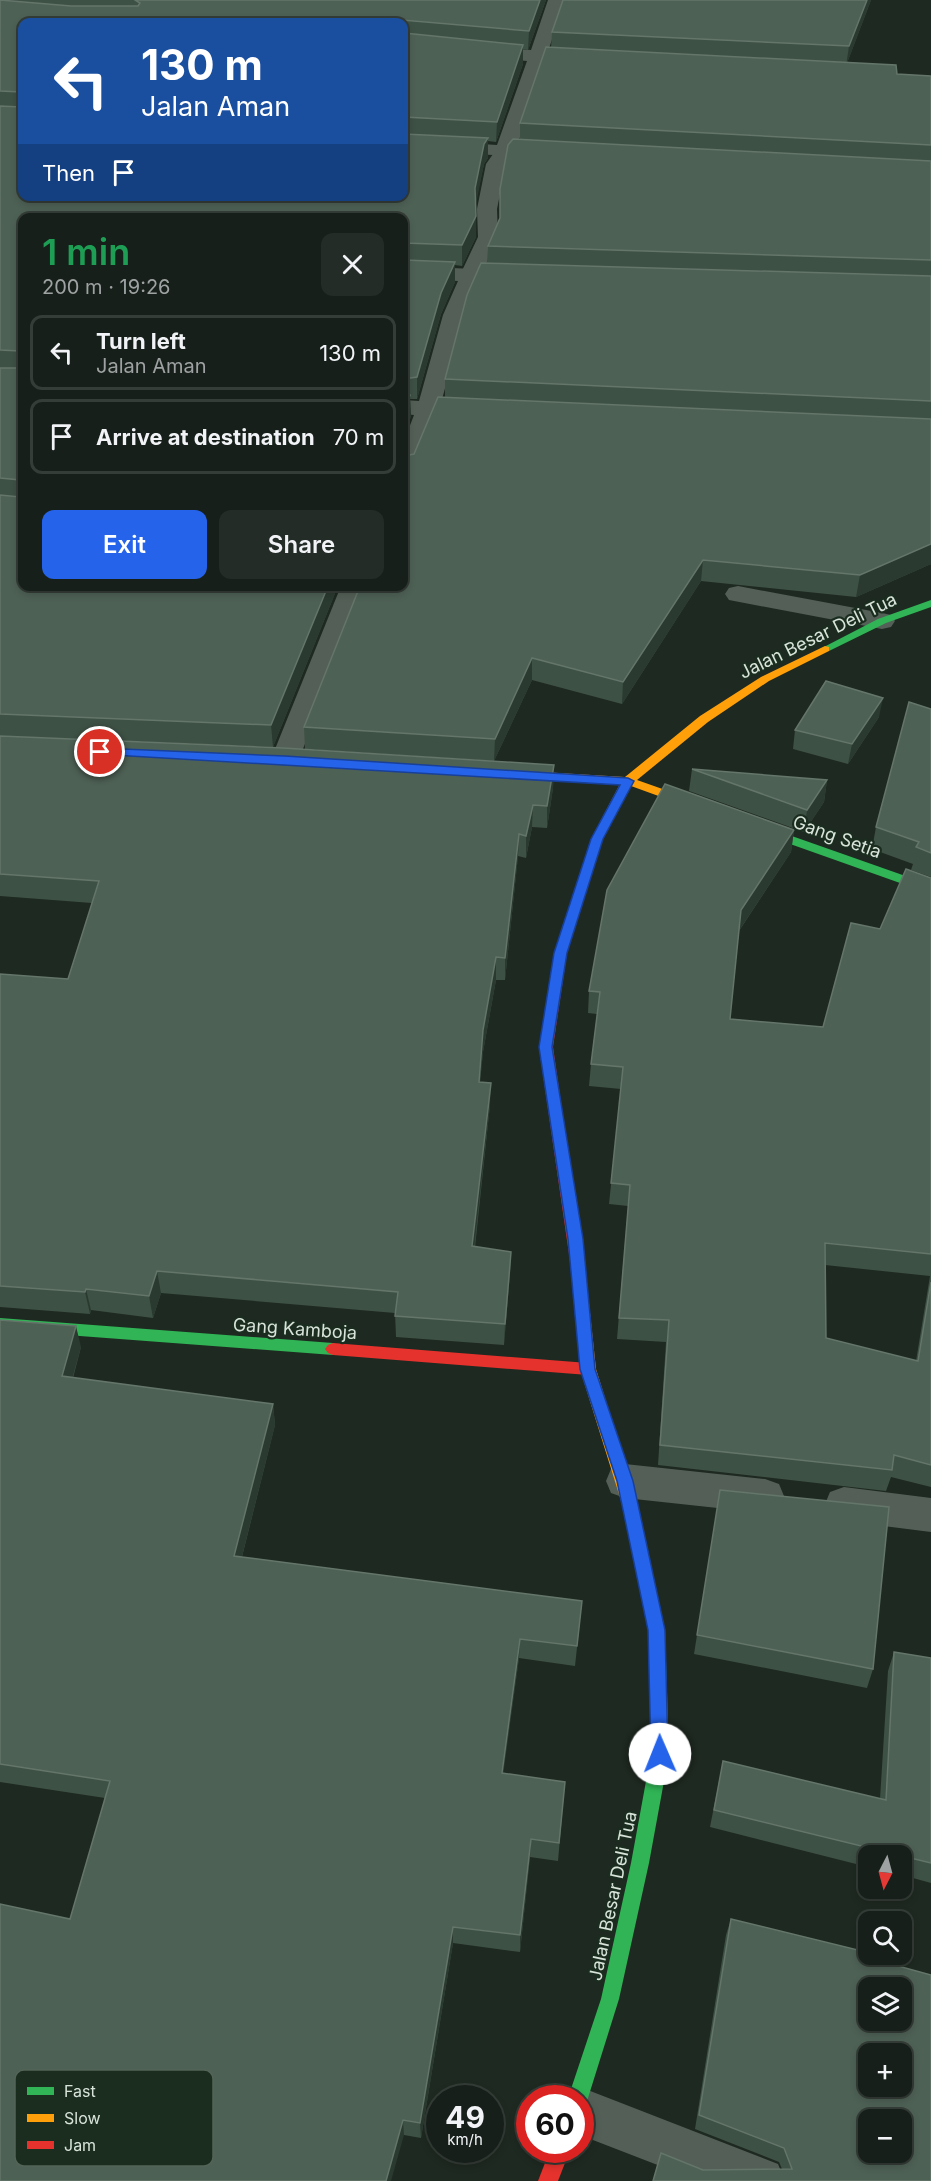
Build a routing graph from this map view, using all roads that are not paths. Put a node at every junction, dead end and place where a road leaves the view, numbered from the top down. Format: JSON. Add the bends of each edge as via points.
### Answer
{"nodes":[{"id":1,"x":557,"y":0,"type":"edge"},
{"id":2,"x":408,"y":45,"type":"edge"},
{"id":3,"x":539,"y":58,"type":"junction"},
{"id":4,"x":610,"y":62,"type":"edge"},
{"id":5,"x":408,"y":145,"type":"edge"},
{"id":6,"x":506,"y":152,"type":"junction"},
{"id":7,"x":565,"y":154,"type":"edge"},
{"id":8,"x":408,"y":272,"type":"edge"},
{"id":9,"x":471,"y":275,"type":"junction"},
{"id":10,"x":542,"y":277,"type":"edge"},
{"id":11,"x":408,"y":407,"type":"edge"},
{"id":12,"x":428,"y":409,"type":"junction"},
{"id":13,"x":498,"y":412,"type":"edge"},
{"id":14,"x":408,"y":459,"type":"edge"},
{"id":15,"x":352,"y":591,"type":"edge"},
{"id":16,"x":738,"y":594,"type":"dead end"},
{"id":17,"x":928,"y":608,"type":"edge"},
{"id":18,"x":882,"y":621,"type":"junction"},
{"id":19,"x":286,"y":760,"type":"edge"},
{"id":20,"x":498,"y":773,"type":"edge"},
{"id":21,"x":628,"y":781,"type":"junction"},
{"id":22,"x":718,"y":813,"type":"edge"},
{"id":23,"x":740,"y":822,"type":"edge"},
{"id":24,"x":931,"y":890,"type":"edge"},
{"id":25,"x":0,"y":1324,"type":"edge"},
{"id":26,"x":588,"y":1369,"type":"junction"},
{"id":27,"x":625,"y":1481,"type":"junction"},
{"id":28,"x":931,"y":1515,"type":"edge"},
{"id":29,"x":582,"y":2085,"type":"edge"},
{"id":30,"x":594,"y":2116,"type":"edge"},
{"id":31,"x":555,"y":2163,"type":"edge"},
{"id":32,"x":548,"y":2181,"type":"edge"},
{"id":33,"x":761,"y":2181,"type":"edge"}],
"edges":[{"from":1,"to":3,"type":"street"},
{"from":2,"to":3,"type":"street"},
{"from":3,"to":4,"type":"street"},
{"from":3,"to":6,"type":"street"},
{"from":5,"to":6,"type":"street"},
{"from":6,"to":7,"type":"street"},
{"from":6,"to":9,"type":"street","via":[[496,164],[487,209],[488,237]]},
{"from":8,"to":9,"type":"street"},
{"from":9,"to":10,"type":"street"},
{"from":9,"to":12,"type":"street","via":[[454,315]]},
{"from":11,"to":12,"type":"street"},
{"from":12,"to":13,"type":"street"},
{"from":12,"to":14,"type":"street"},
{"from":15,"to":19,"type":"street"},
{"from":16,"to":18,"type":"street"},
{"from":17,"to":18,"type":"main road","name":"Jalan Besar Deli Tua"},
{"from":18,"to":21,"type":"main road","name":"Jalan Besar Deli Tua","via":[[765,679],[704,719]]},
{"from":20,"to":21,"type":"main road"},
{"from":21,"to":22,"type":"main road"},
{"from":21,"to":26,"type":"main road","name":"Jalan Besar Deli Tua","via":[[597,839],[561,953],[546,1047],[576,1239]]},
{"from":23,"to":24,"type":"main road","name":"Gang Setia"},
{"from":25,"to":26,"type":"main road","name":"Gang Kamboja"},
{"from":26,"to":27,"type":"main road","name":"Jalan Besar Deli Tua"},
{"from":27,"to":28,"type":"street"},
{"from":27,"to":29,"type":"main road","name":"Jalan Besar Deli Tua","via":[[657,1630],[660,1754],[610,2000]]},
{"from":30,"to":33,"type":"street"},
{"from":31,"to":32,"type":"main road"}]}
